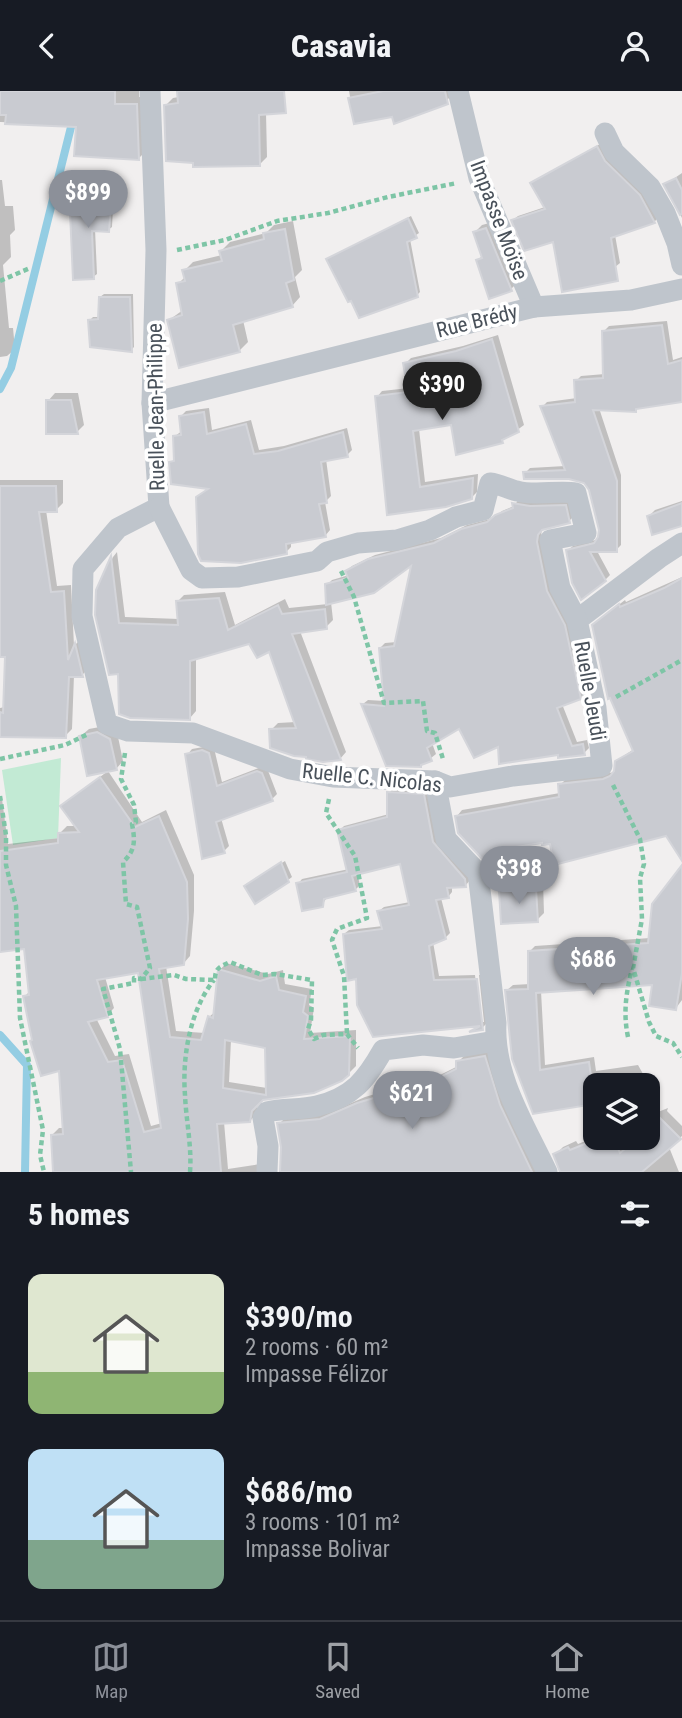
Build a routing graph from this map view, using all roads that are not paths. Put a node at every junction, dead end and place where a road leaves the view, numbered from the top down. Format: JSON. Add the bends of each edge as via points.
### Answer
{"nodes":[{"id":1,"x":150,"y":91,"type":"edge"},
{"id":2,"x":458,"y":91,"type":"edge"},
{"id":3,"x":605,"y":133,"type":"dead end"},
{"id":4,"x":682,"y":265,"type":"edge"},
{"id":5,"x":682,"y":289,"type":"edge"},
{"id":6,"x":534,"y":307,"type":"junction"},
{"id":7,"x":152,"y":403,"type":"junction"},
{"id":8,"x":159,"y":507,"type":"junction"},
{"id":9,"x":682,"y":543,"type":"edge"},
{"id":10,"x":577,"y":620,"type":"junction"},
{"id":11,"x":118,"y":728,"type":"joint"},
{"id":12,"x":602,"y":766,"type":"joint"},
{"id":13,"x":442,"y":784,"type":"junction"},
{"id":14,"x":495,"y":1041,"type":"junction"},
{"id":15,"x":267,"y":1172,"type":"edge"},
{"id":16,"x":547,"y":1172,"type":"edge"}],
"edges":[{"from":1,"to":7,"type":"street","name":"Ruelle Jean-Philippe","via":[[156,250]]},
{"from":2,"to":6,"type":"street","name":"Impasse Moïse","via":[[479,178]]},
{"from":3,"to":4,"type":"street","via":[[614,152],[650,187],[666,213]]},
{"from":5,"to":6,"type":"street","name":"Rue Brédy","via":[[631,300]]},
{"from":6,"to":7,"type":"street","name":"Rue Brédy"},
{"from":7,"to":8,"type":"street","name":"Ruelle Jean-Philippe"},
{"from":8,"to":10,"type":"street","via":[[191,570],[202,578],[238,577],[317,561],[327,552],[358,544],[397,540],[430,530],[483,510],[489,483],[519,492],[576,493],[586,533],[550,540],[560,587]]},
{"from":8,"to":11,"type":"street","name":"Ruelle Jean-Philippe","via":[[118,528],[83,569],[82,615]]},
{"from":9,"to":10,"type":"street","name":"Ruelle Jeudi"},
{"from":10,"to":12,"type":"street","name":"Ruelle Jeudi","via":[[596,708]]},
{"from":11,"to":13,"type":"street","name":"Ruelle C. Nicolas","via":[[193,733],[290,769],[334,777]]},
{"from":12,"to":13,"type":"street","name":"Ruelle C. Nicolas"},
{"from":13,"to":14,"type":"street","via":[[446,839],[478,873]]},
{"from":14,"to":15,"type":"street","via":[[454,1048],[423,1045],[383,1050],[355,1091],[318,1106],[267,1112],[263,1118]]},
{"from":14,"to":16,"type":"street","via":[[503,1079]]}]}
